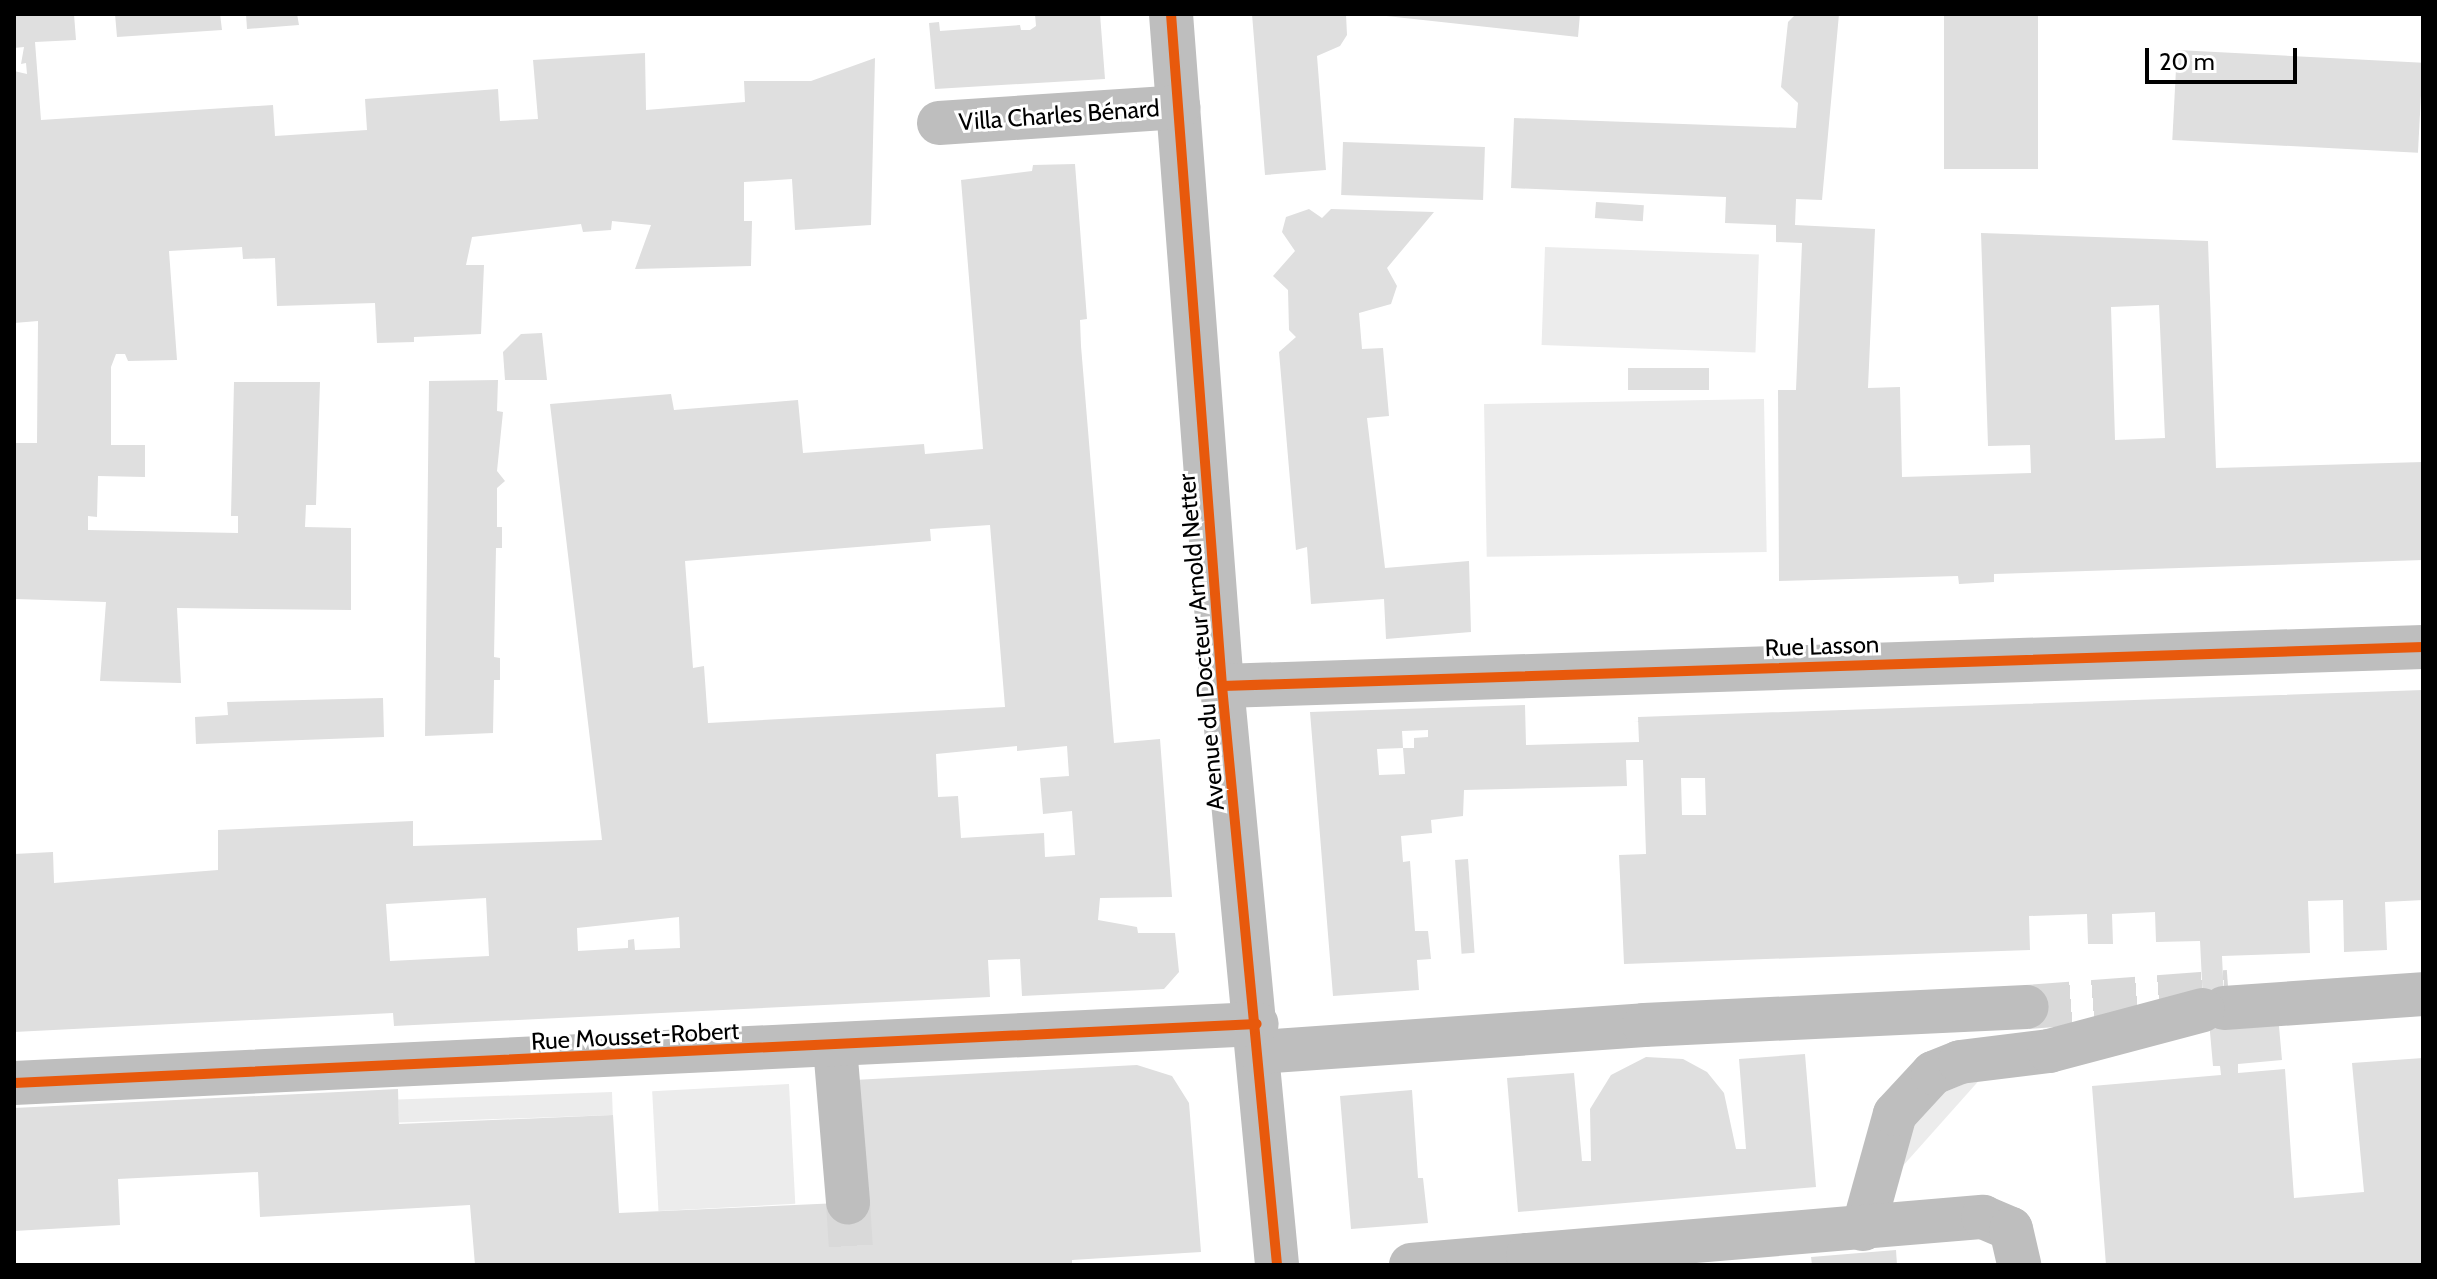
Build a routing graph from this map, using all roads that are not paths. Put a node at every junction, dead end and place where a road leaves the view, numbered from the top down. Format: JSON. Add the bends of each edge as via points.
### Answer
{"nodes":[{"id":1,"x":1171,"y":14,"type":"edge"},
{"id":2,"x":1178,"y":107,"type":"junction"},
{"id":3,"x":939,"y":123,"type":"dead end"},
{"id":4,"x":2423,"y":647,"type":"edge"},
{"id":5,"x":1222,"y":686,"type":"junction"},
{"id":6,"x":2423,"y":994,"type":"edge"},
{"id":7,"x":2027,"y":1007,"type":"tunnel mouth"},
{"id":8,"x":1258,"y":1038,"type":"junction"},
{"id":9,"x":835,"y":1047,"type":"junction"},
{"id":10,"x":14,"y":1083,"type":"edge"},
{"id":11,"x":848,"y":1202,"type":"tunnel mouth"},
{"id":12,"x":1863,"y":1229,"type":"junction"},
{"id":13,"x":1773,"y":1251,"type":"edge"},
{"id":14,"x":1528,"y":1260,"type":"edge"},
{"id":15,"x":1277,"y":1265,"type":"edge"},
{"id":16,"x":1411,"y":1265,"type":"edge"},
{"id":17,"x":2019,"y":1265,"type":"edge"}],
"edges":[{"from":1,"to":2,"type":"street","name":"Avenue du Docteur Arnold Netter"},
{"from":2,"to":3,"type":"street","name":"Villa Charles Bénard"},
{"from":2,"to":5,"type":"street","name":"Avenue du Docteur Arnold Netter"},
{"from":4,"to":5,"type":"street","name":"Rue Lasson"},
{"from":5,"to":8,"type":"street","name":"Avenue du Docteur Arnold Netter"},
{"from":6,"to":12,"type":"street","via":[[2213,1009],[2049,1051],[1960,1062],[1933,1073],[1895,1114]]},
{"from":7,"to":8,"type":"street","name":"Rue Mousset-Robert"},
{"from":8,"to":9,"type":"street","name":"Rue Mousset-Robert"},
{"from":8,"to":15,"type":"street","name":"Avenue du Docteur Arnold Netter"},
{"from":9,"to":10,"type":"street","name":"Rue Mousset-Robert"},
{"from":9,"to":11,"type":"street"},
{"from":12,"to":13,"type":"street"},
{"from":12,"to":17,"type":"street","via":[[1983,1217],[2011,1229]]},
{"from":13,"to":14,"type":"street"},
{"from":14,"to":16,"type":"street"}]}
